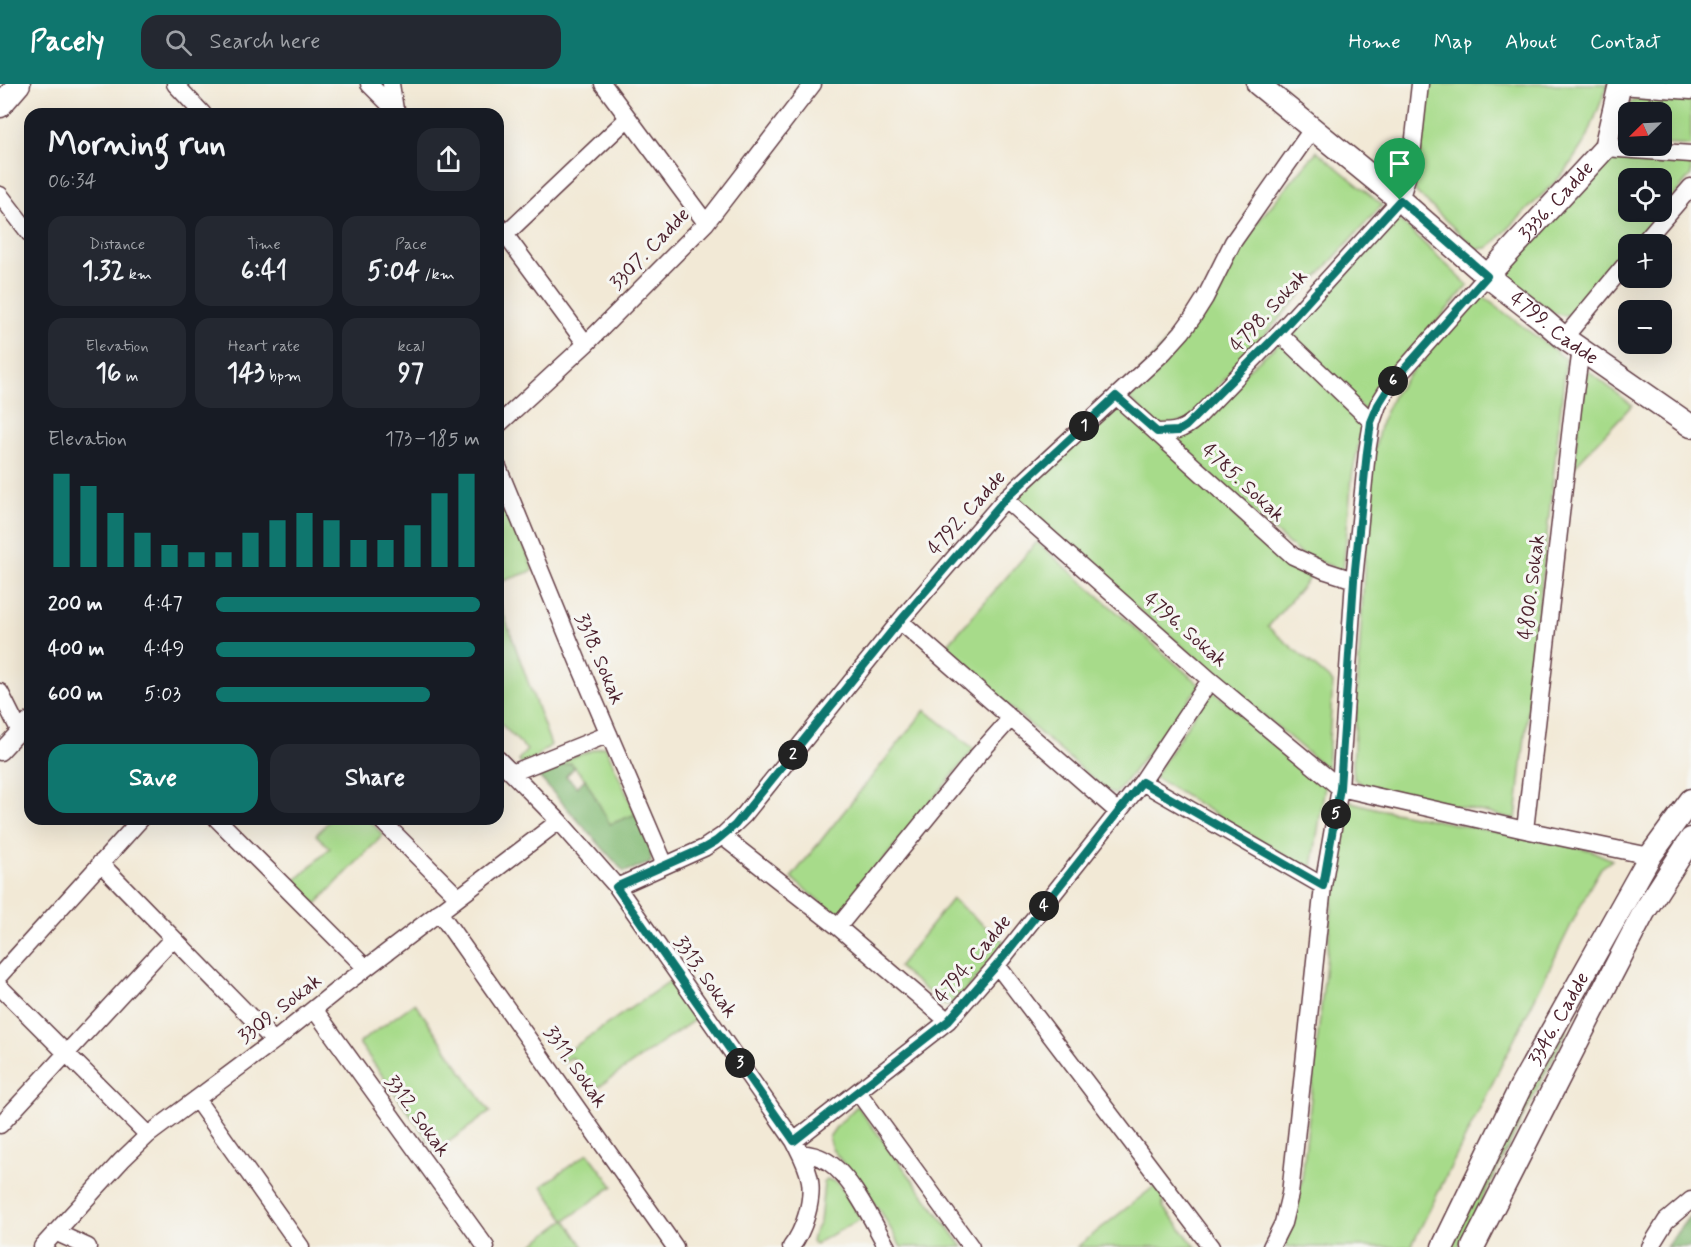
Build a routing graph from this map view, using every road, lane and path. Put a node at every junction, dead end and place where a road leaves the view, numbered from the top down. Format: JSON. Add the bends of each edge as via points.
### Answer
{"nodes":[{"id":1,"x":19,"y":84,"type":"edge"},
{"id":2,"x":175,"y":84,"type":"edge"},
{"id":3,"x":369,"y":84,"type":"edge"},
{"id":4,"x":391,"y":84,"type":"edge"},
{"id":5,"x":603,"y":84,"type":"edge"},
{"id":6,"x":813,"y":84,"type":"edge"},
{"id":7,"x":1258,"y":84,"type":"edge"},
{"id":8,"x":1420,"y":84,"type":"edge"},
{"id":9,"x":1620,"y":85,"type":"edge"},
{"id":10,"x":1691,"y":91,"type":"edge"},
{"id":11,"x":0,"y":106,"type":"edge"},
{"id":12,"x":197,"y":108,"type":"edge"},
{"id":13,"x":393,"y":108,"type":"edge"},
{"id":14,"x":396,"y":108,"type":"edge"},
{"id":15,"x":628,"y":118,"type":"junction"},
{"id":16,"x":1313,"y":128,"type":"junction"},
{"id":17,"x":1605,"y":148,"type":"junction"},
{"id":18,"x":1691,"y":154,"type":"edge"},
{"id":19,"x":1691,"y":187,"type":"edge"},
{"id":20,"x":0,"y":195,"type":"edge"},
{"id":21,"x":1400,"y":200,"type":"junction"},
{"id":22,"x":706,"y":223,"type":"junction"},
{"id":23,"x":24,"y":226,"type":"edge"},
{"id":24,"x":504,"y":228,"type":"edge"},
{"id":25,"x":504,"y":233,"type":"edge"},
{"id":26,"x":1651,"y":234,"type":"edge"},
{"id":27,"x":1487,"y":276,"type":"junction"},
{"id":28,"x":1618,"y":276,"type":"edge"},
{"id":29,"x":1279,"y":333,"type":"junction"},
{"id":30,"x":1572,"y":343,"type":"junction"},
{"id":31,"x":586,"y":344,"type":"junction"},
{"id":32,"x":1116,"y":396,"type":"junction"},
{"id":33,"x":504,"y":419,"type":"edge"},
{"id":34,"x":1371,"y":422,"type":"junction"},
{"id":35,"x":1691,"y":426,"type":"edge"},
{"id":36,"x":1157,"y":432,"type":"junction"},
{"id":37,"x":504,"y":481,"type":"edge"},
{"id":38,"x":1005,"y":499,"type":"junction"},
{"id":39,"x":1354,"y":580,"type":"junction"},
{"id":40,"x":900,"y":621,"type":"junction"},
{"id":41,"x":1210,"y":680,"type":"junction"},
{"id":42,"x":0,"y":692,"type":"edge"},
{"id":43,"x":1011,"y":718,"type":"junction"},
{"id":44,"x":24,"y":725,"type":"edge"},
{"id":45,"x":24,"y":727,"type":"edge"},
{"id":46,"x":609,"y":735,"type":"junction"},
{"id":47,"x":0,"y":752,"type":"edge"},
{"id":48,"x":504,"y":765,"type":"edge"},
{"id":49,"x":512,"y":773,"type":"junction"},
{"id":50,"x":1142,"y":782,"type":"junction"},
{"id":51,"x":1340,"y":788,"type":"junction"},
{"id":52,"x":1691,"y":800,"type":"edge"},
{"id":53,"x":1119,"y":813,"type":"junction"},
{"id":54,"x":559,"y":821,"type":"junction"},
{"id":55,"x":135,"y":825,"type":"edge"},
{"id":56,"x":224,"y":825,"type":"edge"},
{"id":57,"x":386,"y":825,"type":"edge"},
{"id":58,"x":1525,"y":830,"type":"junction"},
{"id":59,"x":722,"y":836,"type":"junction"},
{"id":60,"x":1691,"y":839,"type":"edge"},
{"id":61,"x":1650,"y":856,"type":"junction"},
{"id":62,"x":100,"y":863,"type":"junction"},
{"id":63,"x":665,"y":865,"type":"junction"},
{"id":64,"x":1323,"y":886,"type":"junction"},
{"id":65,"x":616,"y":887,"type":"junction"},
{"id":66,"x":458,"y":897,"type":"junction"},
{"id":67,"x":440,"y":912,"type":"junction"},
{"id":68,"x":838,"y":927,"type":"junction"},
{"id":69,"x":173,"y":938,"type":"junction"},
{"id":70,"x":997,"y":965,"type":"junction"},
{"id":71,"x":366,"y":968,"type":"junction"},
{"id":72,"x":0,"y":975,"type":"edge"},
{"id":73,"x":0,"y":987,"type":"edge"},
{"id":74,"x":314,"y":1009,"type":"junction"},
{"id":75,"x":948,"y":1021,"type":"junction"},
{"id":76,"x":274,"y":1041,"type":"junction"},
{"id":77,"x":66,"y":1053,"type":"junction"},
{"id":78,"x":858,"y":1092,"type":"junction"},
{"id":79,"x":196,"y":1099,"type":"junction"},
{"id":80,"x":0,"y":1125,"type":"edge"},
{"id":81,"x":148,"y":1135,"type":"junction"},
{"id":82,"x":797,"y":1147,"type":"junction"},
{"id":83,"x":1691,"y":1200,"type":"edge"},
{"id":84,"x":55,"y":1232,"type":"junction"},
{"id":85,"x":796,"y":1244,"type":"edge"},
{"id":86,"x":42,"y":1247,"type":"edge"},
{"id":87,"x":88,"y":1247,"type":"edge"},
{"id":88,"x":301,"y":1247,"type":"edge"},
{"id":89,"x":486,"y":1247,"type":"edge"},
{"id":90,"x":675,"y":1247,"type":"edge"},
{"id":91,"x":887,"y":1247,"type":"edge"},
{"id":92,"x":971,"y":1247,"type":"edge"},
{"id":93,"x":1211,"y":1247,"type":"edge"},
{"id":94,"x":1271,"y":1247,"type":"edge"},
{"id":95,"x":1443,"y":1247,"type":"edge"},
{"id":96,"x":1473,"y":1247,"type":"edge"},
{"id":97,"x":1650,"y":1247,"type":"edge"}],
"edges":[{"from":1,"to":11,"type":"street"},
{"from":2,"to":12,"type":"street"},
{"from":3,"to":13,"type":"street"},
{"from":4,"to":14,"type":"street"},
{"from":5,"to":15,"type":"street"},
{"from":6,"to":22,"type":"street","name":"3307. Cadde"},
{"from":7,"to":16,"type":"street","name":"4799. Cadde"},
{"from":8,"to":21,"type":"street","via":[[1411,165]]},
{"from":9,"to":10,"type":"street"},
{"from":9,"to":17,"type":"street","name":"3336. Cadde"},
{"from":15,"to":22,"type":"street"},
{"from":15,"to":24,"type":"street"},
{"from":16,"to":21,"type":"street","name":"4799. Cadde"},
{"from":16,"to":32,"type":"street","name":"4792. Cadde","via":[[1233,242],[1205,298],[1182,332]]},
{"from":17,"to":18,"type":"street"},
{"from":17,"to":27,"type":"street","name":"3336. Cadde"},
{"from":19,"to":26,"type":"street"},
{"from":20,"to":23,"type":"street"},
{"from":21,"to":27,"type":"street","name":"4799. Cadde"},
{"from":21,"to":29,"type":"street","name":"4798. Sokak"},
{"from":22,"to":31,"type":"street","name":"3307. Cadde"},
{"from":25,"to":31,"type":"street"},
{"from":27,"to":30,"type":"street","name":"4799. Cadde"},
{"from":27,"to":34,"type":"street","via":[[1391,384]]},
{"from":28,"to":30,"type":"street"},
{"from":29,"to":34,"type":"street"},
{"from":29,"to":36,"type":"street","name":"4798. Sokak","via":[[1186,426],[1178,431]]},
{"from":30,"to":35,"type":"street","name":"4799. Cadde"},
{"from":30,"to":58,"type":"street","name":"4800. Sokak","via":[[1574,400]]},
{"from":31,"to":33,"type":"street","name":"3307. Cadde"},
{"from":32,"to":36,"type":"street","name":"4785. Sokak"},
{"from":32,"to":38,"type":"street","name":"4792. Cadde"},
{"from":34,"to":39,"type":"street"},
{"from":36,"to":39,"type":"street","name":"4785. Sokak","via":[[1293,556]]},
{"from":37,"to":46,"type":"street","name":"3318. Sokak"},
{"from":38,"to":40,"type":"street","name":"4792. Cadde"},
{"from":38,"to":41,"type":"street","name":"4796. Sokak"},
{"from":39,"to":51,"type":"street"},
{"from":40,"to":43,"type":"street"},
{"from":40,"to":59,"type":"street","name":"4792. Cadde","via":[[744,815]]},
{"from":41,"to":50,"type":"street","name":"4794. Cadde"},
{"from":41,"to":51,"type":"street","name":"4796. Sokak"},
{"from":42,"to":44,"type":"street"},
{"from":43,"to":53,"type":"street"},
{"from":43,"to":68,"type":"street"},
{"from":45,"to":47,"type":"street"},
{"from":46,"to":49,"type":"street"},
{"from":46,"to":63,"type":"street","name":"3318. Sokak"},
{"from":48,"to":49,"type":"street","name":"3313. Sokak"},
{"from":49,"to":54,"type":"street","name":"3313. Sokak"},
{"from":50,"to":53,"type":"street","name":"4794. Cadde"},
{"from":50,"to":64,"type":"street"},
{"from":51,"to":58,"type":"street"},
{"from":51,"to":64,"type":"street"},
{"from":52,"to":61,"type":"street","name":"3346. Cadde"},
{"from":53,"to":70,"type":"street","name":"4794. Cadde"},
{"from":54,"to":65,"type":"street","name":"3313. Sokak"},
{"from":54,"to":66,"type":"street","name":"3309. Sokak"},
{"from":55,"to":62,"type":"street"},
{"from":56,"to":71,"type":"street"},
{"from":57,"to":66,"type":"street"},
{"from":58,"to":61,"type":"street"},
{"from":59,"to":63,"type":"street","name":"4792. Cadde"},
{"from":59,"to":68,"type":"street"},
{"from":60,"to":96,"type":"street","name":"3346. Cadde","via":[[1644,912]]},
{"from":61,"to":95,"type":"street","name":"3346. Cadde","via":[[1521,1086]]},
{"from":62,"to":69,"type":"street"},
{"from":62,"to":72,"type":"street"},
{"from":63,"to":65,"type":"street","name":"4792. Cadde"},
{"from":64,"to":94,"type":"street","via":[[1290,1194],[1283,1223]]},
{"from":65,"to":82,"type":"street","name":"3313. Sokak"},
{"from":66,"to":67,"type":"street","name":"3309. Sokak"},
{"from":67,"to":71,"type":"street","name":"3309. Sokak"},
{"from":67,"to":90,"type":"street","name":"3311. Sokak"},
{"from":68,"to":75,"type":"street"},
{"from":69,"to":76,"type":"street"},
{"from":69,"to":77,"type":"street"},
{"from":70,"to":75,"type":"street","name":"4794. Cadde"},
{"from":70,"to":93,"type":"street"},
{"from":71,"to":74,"type":"street","name":"3309. Sokak"},
{"from":73,"to":77,"type":"street"},
{"from":74,"to":76,"type":"street","name":"3309. Sokak"},
{"from":74,"to":89,"type":"street","name":"3312. Sokak"},
{"from":75,"to":78,"type":"street","name":"4794. Cadde"},
{"from":76,"to":79,"type":"street","name":"3309. Sokak"},
{"from":77,"to":80,"type":"street"},
{"from":77,"to":81,"type":"street"},
{"from":78,"to":82,"type":"street","name":"4794. Cadde"},
{"from":78,"to":92,"type":"street"},
{"from":79,"to":81,"type":"street","name":"3309. Sokak"},
{"from":79,"to":88,"type":"street"},
{"from":81,"to":84,"type":"street","name":"3309. Sokak"},
{"from":82,"to":85,"type":"street","name":"3313. Sokak","via":[[810,1181],[808,1209]]},
{"from":82,"to":91,"type":"street","via":[[839,1170],[860,1198]]},
{"from":83,"to":97,"type":"street","via":[[1666,1221]]},
{"from":84,"to":86,"type":"street","name":"3309. Sokak"},
{"from":84,"to":87,"type":"street"}]}
